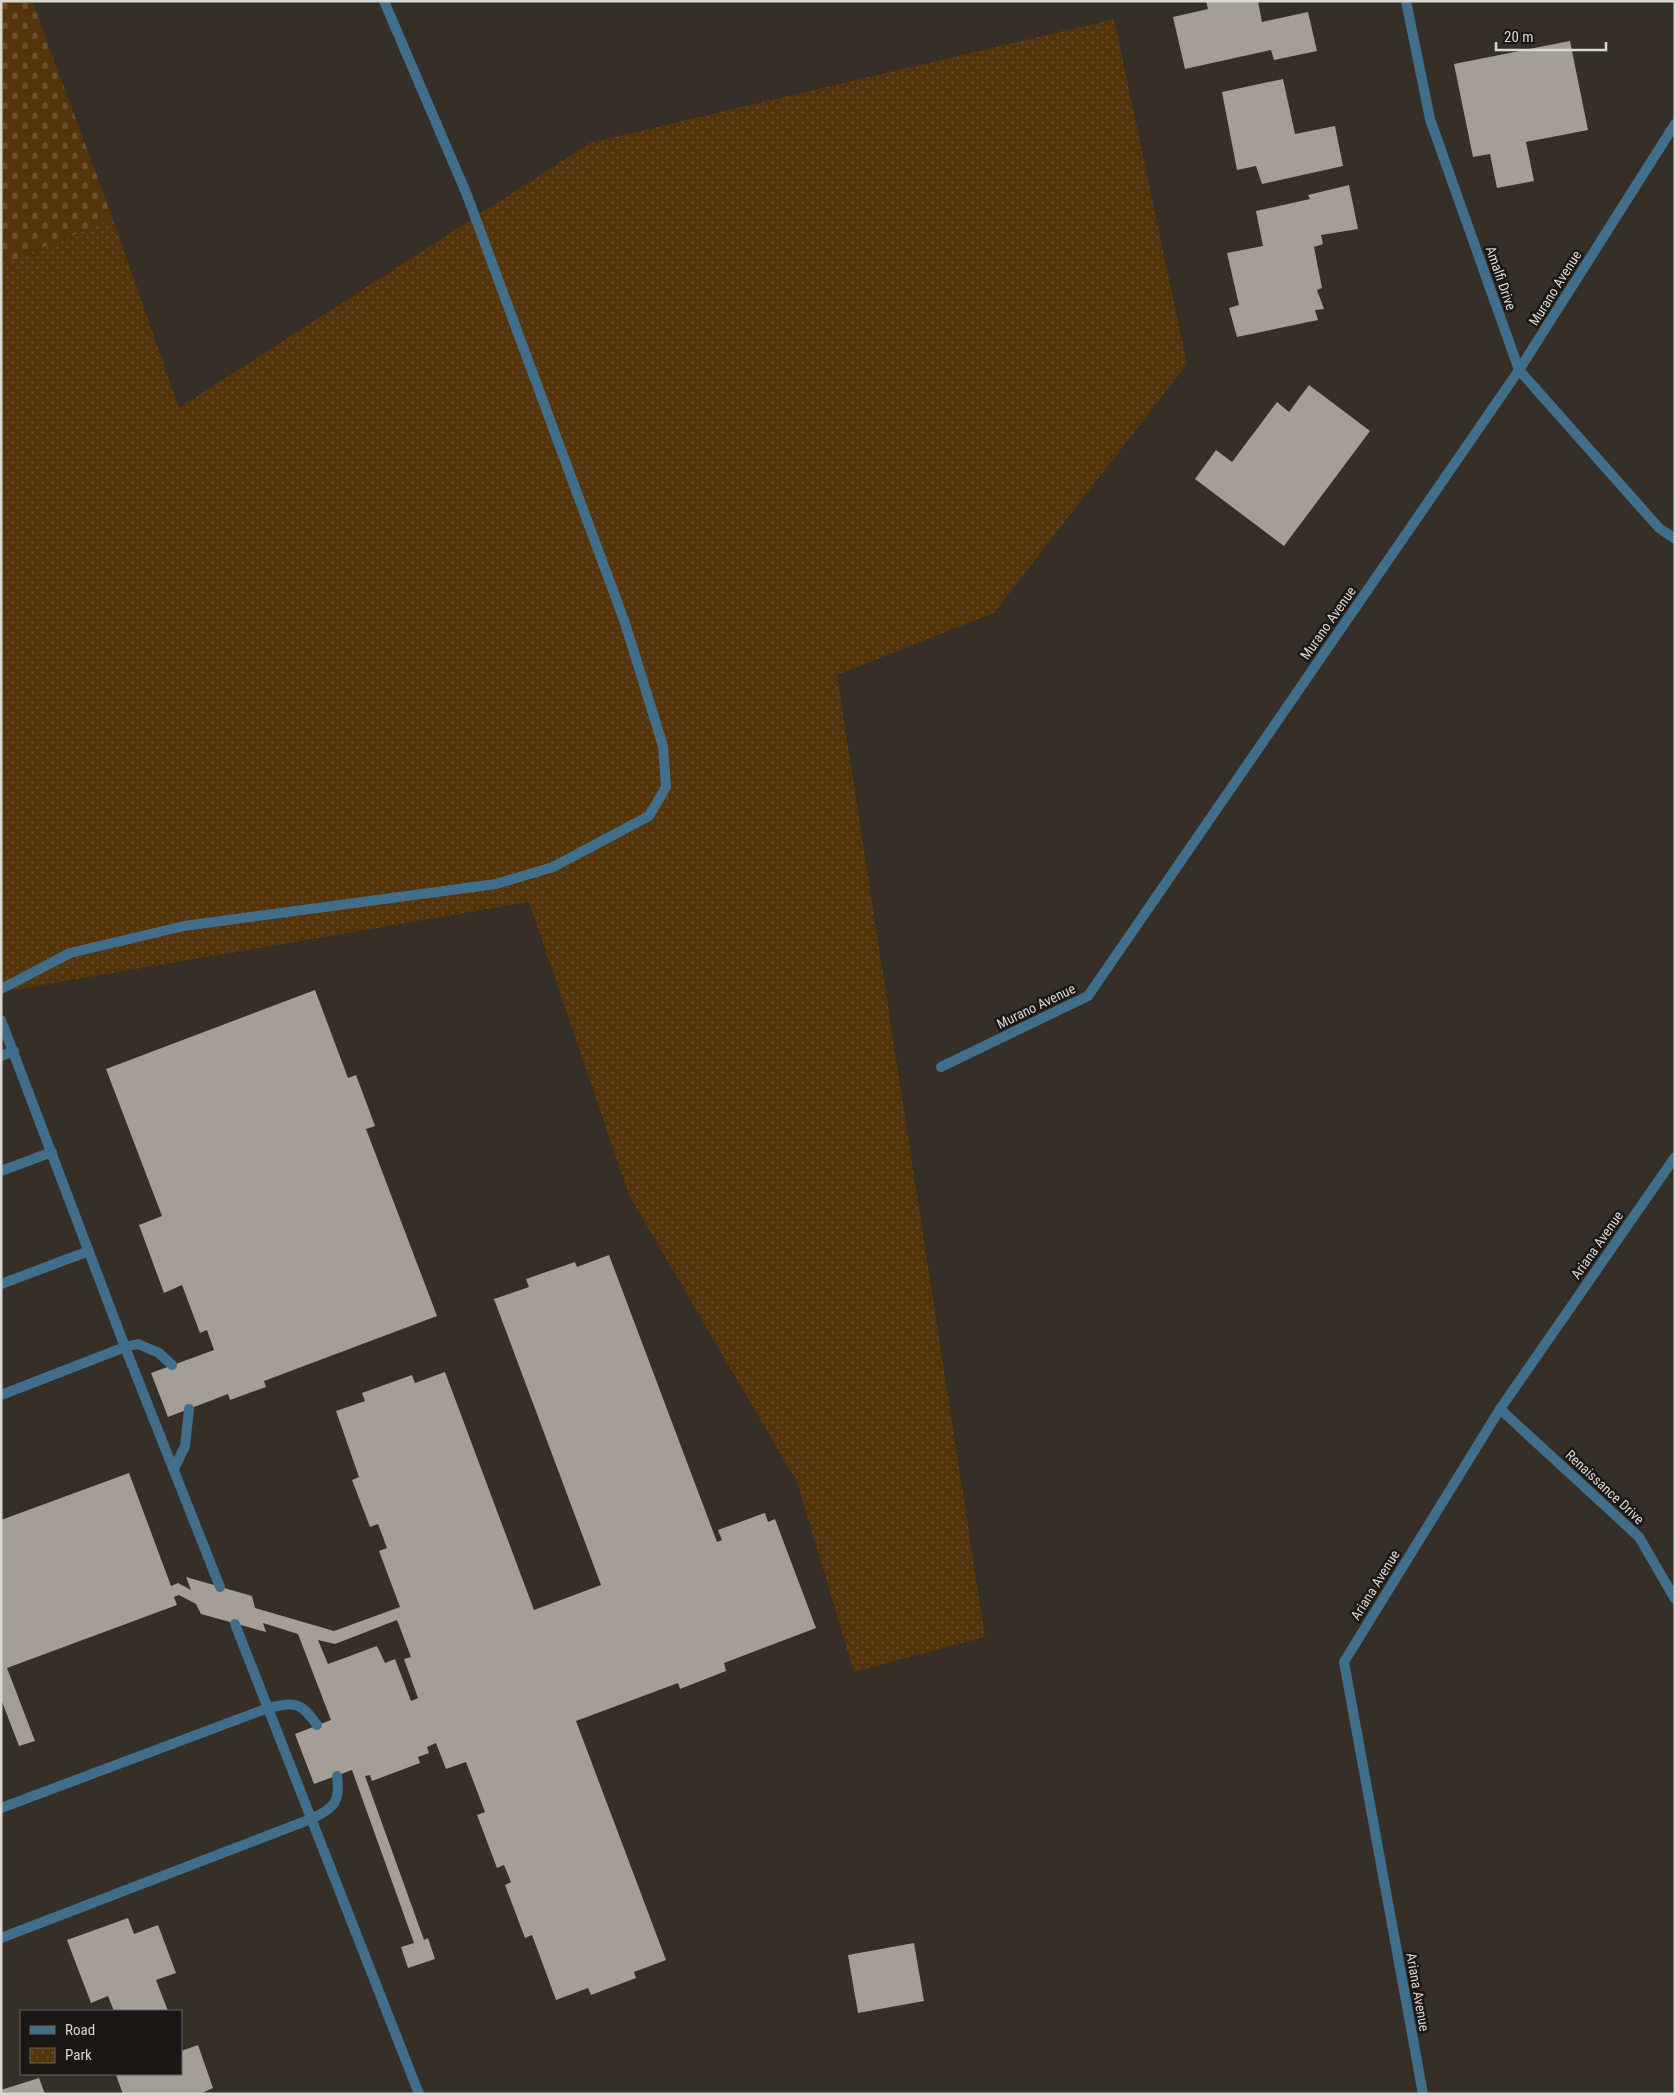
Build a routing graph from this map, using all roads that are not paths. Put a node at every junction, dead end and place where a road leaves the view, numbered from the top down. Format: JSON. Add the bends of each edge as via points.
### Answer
{"nodes":[{"id":1,"x":384,"y":1,"type":"edge"},
{"id":2,"x":1406,"y":1,"type":"edge"},
{"id":3,"x":1675,"y":124,"type":"edge"},
{"id":4,"x":1519,"y":370,"type":"junction"},
{"id":5,"x":1675,"y":539,"type":"edge"},
{"id":6,"x":1,"y":989,"type":"edge"},
{"id":7,"x":1,"y":1020,"type":"edge"},
{"id":8,"x":14,"y":1051,"type":"junction"},
{"id":9,"x":1,"y":1056,"type":"edge"},
{"id":10,"x":941,"y":1067,"type":"dead end"},
{"id":11,"x":52,"y":1152,"type":"junction"},
{"id":12,"x":1675,"y":1157,"type":"edge"},
{"id":13,"x":1,"y":1171,"type":"edge"},
{"id":14,"x":89,"y":1250,"type":"junction"},
{"id":15,"x":1,"y":1284,"type":"edge"},
{"id":16,"x":126,"y":1347,"type":"junction"},
{"id":17,"x":172,"y":1366,"type":"dead end"},
{"id":18,"x":1,"y":1395,"type":"edge"},
{"id":19,"x":189,"y":1409,"type":"dead end"},
{"id":20,"x":1500,"y":1409,"type":"junction"},
{"id":21,"x":174,"y":1469,"type":"junction"},
{"id":22,"x":220,"y":1587,"type":"dead end"},
{"id":23,"x":1675,"y":1599,"type":"edge"},
{"id":24,"x":235,"y":1624,"type":"dead end"},
{"id":25,"x":268,"y":1708,"type":"junction"},
{"id":26,"x":317,"y":1725,"type":"dead end"},
{"id":27,"x":337,"y":1776,"type":"dead end"},
{"id":28,"x":1,"y":1808,"type":"edge"},
{"id":29,"x":311,"y":1820,"type":"junction"},
{"id":30,"x":1,"y":1938,"type":"edge"},
{"id":31,"x":419,"y":2094,"type":"edge"},
{"id":32,"x":1423,"y":2094,"type":"edge"}],
"edges":[{"from":1,"to":6,"type":"street","via":[[467,195],[625,623],[663,746],[666,787],[649,816],[552,867],[496,884],[184,926],[70,953]]},
{"from":2,"to":4,"type":"street","name":"Amalfi Drive","via":[[1430,119]]},
{"from":3,"to":4,"type":"street","name":"Murano Avenue"},
{"from":4,"to":5,"type":"street","name":"Amalfi Drive","via":[[1659,528]]},
{"from":4,"to":10,"type":"street","name":"Murano Avenue","via":[[1088,996]]},
{"from":7,"to":8,"type":"street"},
{"from":8,"to":9,"type":"street"},
{"from":8,"to":11,"type":"street"},
{"from":11,"to":13,"type":"street"},
{"from":11,"to":14,"type":"street"},
{"from":12,"to":20,"type":"street","name":"Ariana Avenue"},
{"from":14,"to":15,"type":"street"},
{"from":14,"to":16,"type":"street"},
{"from":16,"to":17,"type":"street","via":[[138,1344],[159,1353]]},
{"from":16,"to":18,"type":"street"},
{"from":16,"to":21,"type":"street"},
{"from":19,"to":21,"type":"street","via":[[185,1446]]},
{"from":20,"to":23,"type":"street","name":"Renaissance Drive","via":[[1639,1537]]},
{"from":20,"to":32,"type":"street","name":"Ariana Avenue","via":[[1344,1662]]},
{"from":21,"to":22,"type":"street"},
{"from":24,"to":25,"type":"street"},
{"from":25,"to":26,"type":"street","via":[[292,1703],[306,1709]]},
{"from":25,"to":28,"type":"street"},
{"from":25,"to":29,"type":"street"},
{"from":27,"to":29,"type":"street","via":[[336,1801],[329,1811]]},
{"from":29,"to":30,"type":"street"},
{"from":29,"to":31,"type":"street"}]}
